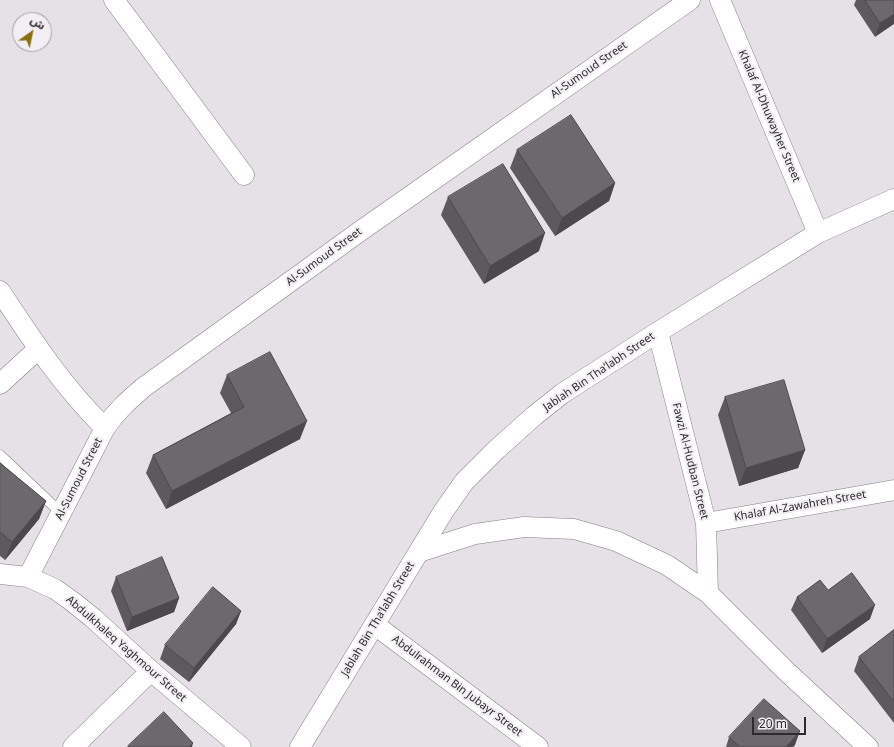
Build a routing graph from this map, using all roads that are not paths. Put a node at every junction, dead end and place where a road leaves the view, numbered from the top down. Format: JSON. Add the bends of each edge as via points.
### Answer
{"nodes":[{"id":1,"x":114,"y":0,"type":"edge"},
{"id":2,"x":690,"y":0,"type":"edge"},
{"id":3,"x":720,"y":0,"type":"edge"},
{"id":4,"x":244,"y":175,"type":"dead end"},
{"id":5,"x":894,"y":199,"type":"edge"},
{"id":6,"x":818,"y":233,"type":"junction"},
{"id":7,"x":0,"y":292,"type":"edge"},
{"id":8,"x":658,"y":332,"type":"junction"},
{"id":9,"x":38,"y":349,"type":"junction"},
{"id":10,"x":0,"y":384,"type":"edge"},
{"id":11,"x":105,"y":428,"type":"junction"},
{"id":12,"x":0,"y":455,"type":"edge"},
{"id":13,"x":894,"y":490,"type":"edge"},
{"id":14,"x":61,"y":513,"type":"junction"},
{"id":15,"x":706,"y":523,"type":"junction"},
{"id":16,"x":419,"y":552,"type":"junction"},
{"id":17,"x":0,"y":574,"type":"edge"},
{"id":18,"x":28,"y":577,"type":"junction"},
{"id":19,"x":708,"y":593,"type":"junction"},
{"id":20,"x":375,"y":625,"type":"junction"},
{"id":21,"x":151,"y":671,"type":"junction"},
{"id":22,"x":73,"y":747,"type":"edge"},
{"id":23,"x":241,"y":747,"type":"edge"},
{"id":24,"x":300,"y":747,"type":"edge"},
{"id":25,"x":538,"y":747,"type":"edge"},
{"id":26,"x":868,"y":747,"type":"edge"}],
"edges":[{"from":1,"to":4,"type":"street"},
{"from":2,"to":11,"type":"street","name":"Al-Sumoud Street","via":[[359,232],[144,387],[123,405]]},
{"from":3,"to":6,"type":"street","name":"Khalaf Al-Dhuwayher Street"},
{"from":5,"to":6,"type":"street","name":"Jablah Bin Tha’labh Street"},
{"from":6,"to":8,"type":"street","name":"Jablah Bin Tha’labh Street"},
{"from":7,"to":9,"type":"street"},
{"from":8,"to":15,"type":"street","name":"Fawzi Al-Hudban Street"},
{"from":8,"to":16,"type":"street","name":"Jablah Bin Tha’labh Street","via":[[563,393],[496,450],[464,482]]},
{"from":9,"to":10,"type":"street"},
{"from":9,"to":11,"type":"street","via":[[85,408]]},
{"from":11,"to":14,"type":"street","name":"Al-Sumoud Street"},
{"from":12,"to":14,"type":"lane"},
{"from":13,"to":15,"type":"street","name":"Khalaf Al-Zawahreh Street"},
{"from":14,"to":18,"type":"street","name":"Al-Sumoud Street"},
{"from":15,"to":19,"type":"street","name":"Fawzi Al-Hudban Street"},
{"from":16,"to":19,"type":"street","via":[[475,534],[524,527],[574,529],[616,541],[667,565]]},
{"from":16,"to":20,"type":"street","name":"Jablah Bin Tha’labh Street"},
{"from":17,"to":18,"type":"street","name":"Abdulkhaleq Yaghmour Street"},
{"from":18,"to":21,"type":"street","name":"Abdulkhaleq Yaghmour Street","via":[[55,589],[73,602]]},
{"from":19,"to":26,"type":"street","via":[[786,671]]},
{"from":20,"to":24,"type":"street","name":"Jablah Bin Tha’labh Street"},
{"from":20,"to":25,"type":"street","name":"Abdulrahman Bin Jubayr Street"},
{"from":21,"to":22,"type":"street"},
{"from":21,"to":23,"type":"street","name":"Abdulkhaleq Yaghmour Street"}]}
